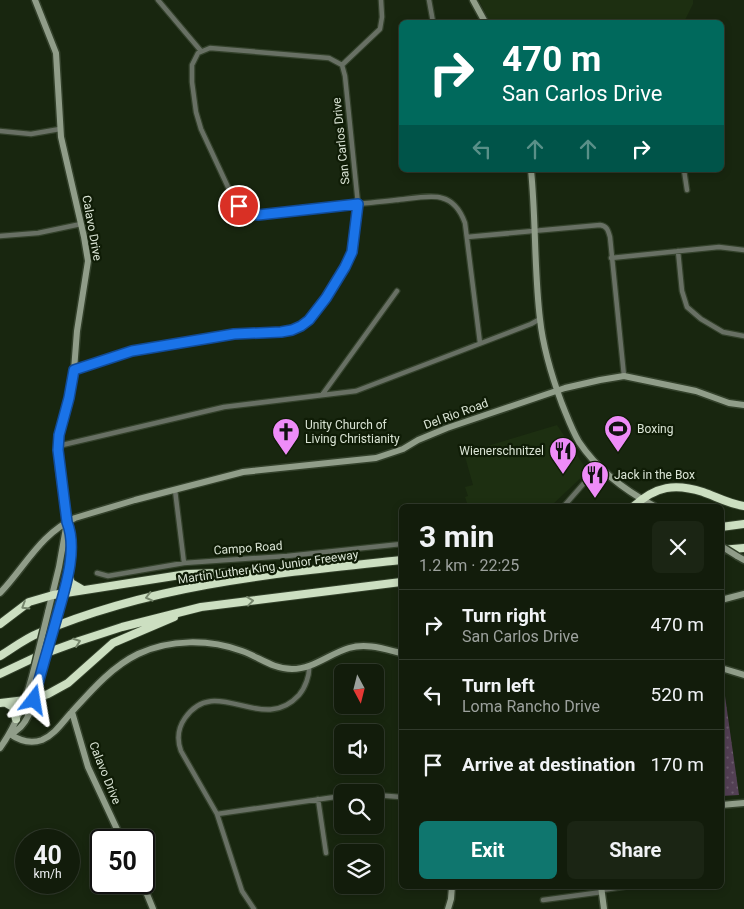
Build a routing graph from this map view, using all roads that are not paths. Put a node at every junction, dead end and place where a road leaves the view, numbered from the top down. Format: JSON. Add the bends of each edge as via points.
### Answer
{"nodes":[{"id":1,"x":35,"y":0,"type":"edge"},
{"id":2,"x":158,"y":0,"type":"edge"},
{"id":3,"x":381,"y":0,"type":"edge"},
{"id":4,"x":429,"y":0,"type":"edge"},
{"id":5,"x":473,"y":0,"type":"edge"},
{"id":6,"x":433,"y":20,"type":"edge"},
{"id":7,"x":484,"y":20,"type":"edge"},
{"id":8,"x":201,"y":51,"type":"junction"},
{"id":9,"x":342,"y":66,"type":"junction"},
{"id":10,"x":60,"y":129,"type":"junction"},
{"id":11,"x":0,"y":131,"type":"edge"},
{"id":12,"x":531,"y":172,"type":"edge"},
{"id":13,"x":684,"y":172,"type":"edge"},
{"id":14,"x":687,"y":190,"type":"dead end"},
{"id":15,"x":358,"y":204,"type":"junction"},
{"id":16,"x":81,"y":224,"type":"junction"},
{"id":17,"x":535,"y":230,"type":"junction"},
{"id":18,"x":0,"y":236,"type":"edge"},
{"id":19,"x":467,"y":238,"type":"junction"},
{"id":20,"x":744,"y":250,"type":"edge"},
{"id":21,"x":678,"y":251,"type":"junction"},
{"id":22,"x":611,"y":258,"type":"junction"},
{"id":23,"x":397,"y":291,"type":"dead end"},
{"id":24,"x":540,"y":319,"type":"junction"},
{"id":25,"x":744,"y":336,"type":"edge"},
{"id":26,"x":480,"y":343,"type":"junction"},
{"id":27,"x":74,"y":370,"type":"junction"},
{"id":28,"x":624,"y":376,"type":"junction"},
{"id":29,"x":557,"y":391,"type":"junction"},
{"id":30,"x":322,"y":395,"type":"junction"},
{"id":31,"x":744,"y":405,"type":"edge"},
{"id":32,"x":58,"y":446,"type":"junction"},
{"id":33,"x":599,"y":466,"type":"junction"},
{"id":34,"x":174,"y":490,"type":"junction"},
{"id":35,"x":642,"y":499,"type":"junction"},
{"id":36,"x":566,"y":504,"type":"edge"},
{"id":37,"x":636,"y":504,"type":"edge"},
{"id":38,"x":651,"y":504,"type":"edge"},
{"id":39,"x":744,"y":506,"type":"edge"},
{"id":40,"x":67,"y":522,"type":"junction"},
{"id":41,"x":744,"y":524,"type":"edge"},
{"id":42,"x":724,"y":527,"type":"edge"},
{"id":43,"x":399,"y":544,"type":"edge"},
{"id":44,"x":724,"y":548,"type":"edge"},
{"id":45,"x":744,"y":548,"type":"edge"},
{"id":46,"x":724,"y":550,"type":"edge"},
{"id":47,"x":399,"y":560,"type":"edge"},
{"id":48,"x":744,"y":560,"type":"edge"},
{"id":49,"x":184,"y":563,"type":"junction"},
{"id":50,"x":300,"y":572,"type":"junction"},
{"id":51,"x":97,"y":573,"type":"dead end"},
{"id":52,"x":68,"y":575,"type":"junction"},
{"id":53,"x":399,"y":582,"type":"edge"},
{"id":54,"x":85,"y":591,"type":"junction"},
{"id":55,"x":0,"y":593,"type":"edge"},
{"id":56,"x":63,"y":594,"type":"junction"},
{"id":57,"x":744,"y":594,"type":"edge"},
{"id":58,"x":53,"y":595,"type":"junction"},
{"id":59,"x":724,"y":599,"type":"edge"},
{"id":60,"x":201,"y":607,"type":"junction"},
{"id":61,"x":0,"y":624,"type":"edge"},
{"id":62,"x":399,"y":653,"type":"edge"},
{"id":63,"x":0,"y":656,"type":"edge"},
{"id":64,"x":308,"y":666,"type":"junction"},
{"id":65,"x":724,"y":669,"type":"edge"},
{"id":66,"x":0,"y":674,"type":"edge"},
{"id":67,"x":744,"y":675,"type":"edge"},
{"id":68,"x":25,"y":700,"type":"junction"},
{"id":69,"x":34,"y":700,"type":"junction"},
{"id":70,"x":3,"y":703,"type":"edge"},
{"id":71,"x":72,"y":712,"type":"junction"},
{"id":72,"x":16,"y":719,"type":"junction"},
{"id":73,"x":10,"y":734,"type":"junction"},
{"id":74,"x":0,"y":748,"type":"edge"},
{"id":75,"x":384,"y":796,"type":"edge"},
{"id":76,"x":334,"y":797,"type":"edge"},
{"id":77,"x":399,"y":797,"type":"edge"},
{"id":78,"x":318,"y":799,"type":"junction"},
{"id":79,"x":744,"y":802,"type":"edge"},
{"id":80,"x":724,"y":805,"type":"edge"},
{"id":81,"x":217,"y":814,"type":"junction"},
{"id":82,"x":117,"y":829,"type":"edge"},
{"id":83,"x":326,"y":852,"type":"dead end"},
{"id":84,"x":452,"y":889,"type":"edge"},
{"id":85,"x":602,"y":890,"type":"edge"},
{"id":86,"x":147,"y":894,"type":"edge"},
{"id":87,"x":544,"y":900,"type":"dead end"},
{"id":88,"x":154,"y":909,"type":"edge"},
{"id":89,"x":254,"y":909,"type":"edge"},
{"id":90,"x":448,"y":909,"type":"edge"},
{"id":91,"x":604,"y":909,"type":"edge"}],
"edges":[{"from":1,"to":10,"type":"street","name":"Calavo Drive","via":[[56,53]]},
{"from":2,"to":8,"type":"street"},
{"from":3,"to":9,"type":"street","via":[[380,29]]},
{"from":4,"to":6,"type":"street"},
{"from":5,"to":7,"type":"street"},
{"from":8,"to":9,"type":"street","via":[[213,48],[329,58]]},
{"from":8,"to":15,"type":"street","via":[[192,65],[196,112],[201,129],[241,209],[258,215]]},
{"from":9,"to":15,"type":"street","name":"San Carlos Drive"},
{"from":10,"to":11,"type":"street","via":[[31,134]]},
{"from":10,"to":16,"type":"street","name":"Calavo Drive"},
{"from":12,"to":17,"type":"street"},
{"from":13,"to":14,"type":"street"},
{"from":15,"to":19,"type":"street","via":[[441,197],[460,213]]},
{"from":15,"to":27,"type":"street","name":"San Carlos Drive","via":[[352,252],[345,267],[326,298],[301,326],[281,332],[234,334],[132,351]]},
{"from":16,"to":18,"type":"street","via":[[38,233]]},
{"from":16,"to":27,"type":"street","name":"Calavo Drive","via":[[87,268]]},
{"from":17,"to":19,"type":"street"},
{"from":17,"to":22,"type":"street","via":[[604,226],[608,230]]},
{"from":17,"to":24,"type":"street"},
{"from":19,"to":26,"type":"street"},
{"from":20,"to":21,"type":"street","via":[[719,247]]},
{"from":21,"to":22,"type":"street"},
{"from":21,"to":25,"type":"street","via":[[682,292],[687,307],[723,332]]},
{"from":22,"to":28,"type":"street"},
{"from":23,"to":30,"type":"street"},
{"from":24,"to":26,"type":"street"},
{"from":24,"to":29,"type":"street","via":[[546,356]]},
{"from":26,"to":30,"type":"street","via":[[356,391]]},
{"from":27,"to":32,"type":"street","name":"Calavo Drive"},
{"from":28,"to":29,"type":"street","name":"Del Rio Road"},
{"from":28,"to":31,"type":"street","name":"Del Rio Road"},
{"from":29,"to":33,"type":"street","via":[[580,442]]},
{"from":29,"to":34,"type":"street","name":"Del Rio Road","via":[[447,428],[376,458],[243,472]]},
{"from":30,"to":32,"type":"street","via":[[219,408]]},
{"from":32,"to":40,"type":"street","name":"Calavo Drive"},
{"from":33,"to":35,"type":"street"},
{"from":33,"to":36,"type":"street"},
{"from":34,"to":40,"type":"street","name":"Del Rio Road"},
{"from":34,"to":49,"type":"street"},
{"from":35,"to":37,"type":"highway"},
{"from":35,"to":38,"type":"street"},
{"from":35,"to":39,"type":"highway","via":[[660,489],[678,487]]},
{"from":40,"to":52,"type":"street","name":"Calavo Drive","via":[[72,544]]},
{"from":40,"to":55,"type":"street","name":"Del Rio Road","via":[[45,538]]},
{"from":40,"to":58,"type":"street","name":"Calavo Drive"},
{"from":41,"to":42,"type":"highway"},
{"from":43,"to":49,"type":"street","name":"Campo Road"},
{"from":44,"to":48,"type":"street","bridge":true},
{"from":45,"to":46,"type":"highway"},
{"from":47,"to":50,"type":"highway","name":"Martin Luther King Junior Freeway"},
{"from":49,"to":51,"type":"street","name":"Campo Road","via":[[108,576]]},
{"from":50,"to":54,"type":"highway","via":[[201,573]]},
{"from":50,"to":63,"type":"highway","name":"Martin Luther King Junior Freeway","one_way":true,"via":[[209,584],[125,603],[38,633]]},
{"from":52,"to":54,"type":"highway","via":[[71,583]]},
{"from":52,"to":56,"type":"street","name":"Calavo Drive"},
{"from":60,"to":53,"type":"highway","one_way":true},
{"from":54,"to":56,"type":"highway"},
{"from":56,"to":58,"type":"highway"},
{"from":56,"to":69,"type":"street","name":"Calavo Drive","bridge":true},
{"from":57,"to":59,"type":"street"},
{"from":58,"to":61,"type":"highway","one_way":true,"via":[[29,602]]},
{"from":58,"to":68,"type":"street","name":"Calavo Drive","bridge":true},
{"from":66,"to":60,"type":"highway","one_way":true,"via":[[79,641]]},
{"from":60,"to":69,"type":"highway","via":[[113,643],[68,683]]},
{"from":62,"to":64,"type":"street","via":[[371,646],[355,647]]},
{"from":64,"to":71,"type":"street","via":[[282,668],[242,650],[208,643],[165,645],[122,664]]},
{"from":64,"to":81,"type":"street","via":[[302,692],[282,708],[264,710],[215,701],[197,707],[183,720],[179,731],[180,747]]},
{"from":65,"to":67,"type":"street"},
{"from":68,"to":69,"type":"highway"},
{"from":68,"to":70,"type":"highway"},
{"from":68,"to":72,"type":"street","name":"Calavo Drive"},
{"from":69,"to":73,"type":"street","name":"Calavo Drive","via":[[21,728]]},
{"from":70,"to":72,"type":"highway","via":[[13,707]]},
{"from":71,"to":73,"type":"street","via":[[44,739],[23,741]]},
{"from":71,"to":82,"type":"street","name":"Calavo Drive","via":[[88,767]]},
{"from":72,"to":73,"type":"street","name":"Calavo Drive"},
{"from":73,"to":74,"type":"street"},
{"from":75,"to":77,"type":"street"},
{"from":76,"to":78,"type":"street"},
{"from":78,"to":81,"type":"street"},
{"from":78,"to":83,"type":"street"},
{"from":79,"to":80,"type":"street"},
{"from":81,"to":89,"type":"street","via":[[242,891]]},
{"from":84,"to":90,"type":"street"},
{"from":85,"to":87,"type":"street"},
{"from":85,"to":91,"type":"street"},
{"from":86,"to":88,"type":"street"}]}
